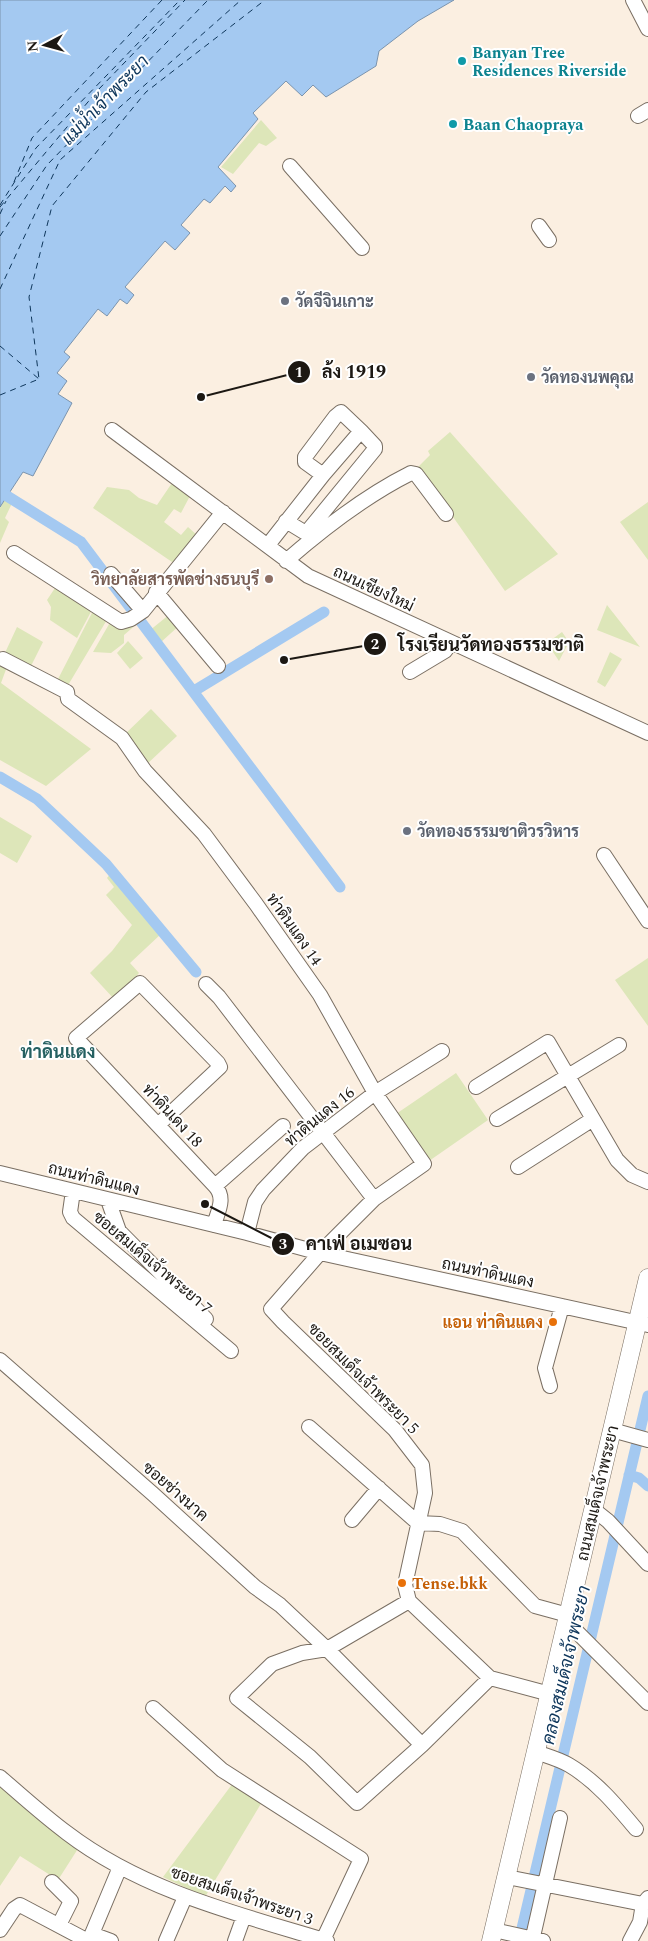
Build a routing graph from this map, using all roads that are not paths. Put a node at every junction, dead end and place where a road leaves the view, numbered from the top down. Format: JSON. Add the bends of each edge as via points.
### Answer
{"nodes":[{"id":1,"x":633,"y":0,"type":"edge"},
{"id":2,"x":648,"y":29,"type":"edge"},
{"id":3,"x":290,"y":166,"type":"dead end"},
{"id":4,"x":539,"y":226,"type":"dead end"},
{"id":5,"x":550,"y":240,"type":"dead end"},
{"id":6,"x":362,"y":248,"type":"dead end"},
{"id":7,"x":112,"y":430,"type":"dead end"},
{"id":8,"x":361,"y":431,"type":"junction"},
{"id":9,"x":323,"y":475,"type":"junction"},
{"id":10,"x":223,"y":512,"type":"junction"},
{"id":11,"x":446,"y":514,"type":"dead end"},
{"id":12,"x":286,"y":521,"type":"junction"},
{"id":13,"x":268,"y":545,"type":"junction"},
{"id":14,"x":14,"y":553,"type":"dead end"},
{"id":15,"x":286,"y":561,"type":"junction"},
{"id":16,"x":111,"y":574,"type":"dead end"},
{"id":17,"x":156,"y":592,"type":"junction"},
{"id":18,"x":142,"y":611,"type":"junction"},
{"id":19,"x":450,"y":643,"type":"junction"},
{"id":20,"x":3,"y":659,"type":"dead end"},
{"id":21,"x":218,"y":666,"type":"dead end"},
{"id":22,"x":410,"y":672,"type":"dead end"},
{"id":23,"x":648,"y":733,"type":"edge"},
{"id":24,"x":604,"y":855,"type":"dead end"},
{"id":25,"x":648,"y":921,"type":"edge"},
{"id":26,"x":206,"y":984,"type":"dead end"},
{"id":27,"x":619,"y":1045,"type":"dead end"},
{"id":28,"x":442,"y":1051,"type":"dead end"},
{"id":29,"x":568,"y":1075,"type":"junction"},
{"id":30,"x":476,"y":1087,"type":"dead end"},
{"id":31,"x":375,"y":1093,"type":"junction"},
{"id":32,"x":497,"y":1119,"type":"dead end"},
{"id":33,"x":593,"y":1119,"type":"junction"},
{"id":34,"x":158,"y":1125,"type":"junction"},
{"id":35,"x":283,"y":1126,"type":"dead end"},
{"id":36,"x":323,"y":1132,"type":"junction"},
{"id":37,"x":518,"y":1167,"type":"dead end"},
{"id":38,"x":0,"y":1174,"type":"edge"},
{"id":39,"x":648,"y":1182,"type":"edge"},
{"id":40,"x":215,"y":1186,"type":"junction"},
{"id":41,"x":73,"y":1191,"type":"junction"},
{"id":42,"x":374,"y":1199,"type":"junction"},
{"id":43,"x":108,"y":1200,"type":"junction"},
{"id":44,"x":214,"y":1225,"type":"junction"},
{"id":45,"x":247,"y":1233,"type":"junction"},
{"id":46,"x":320,"y":1253,"type":"junction"},
{"id":47,"x":648,"y":1278,"type":"edge"},
{"id":48,"x":562,"y":1306,"type":"junction"},
{"id":49,"x":271,"y":1309,"type":"joint"},
{"id":50,"x":643,"y":1324,"type":"edge"},
{"id":51,"x":0,"y":1360,"type":"edge"},
{"id":52,"x":550,"y":1386,"type":"dead end"},
{"id":53,"x":309,"y":1426,"type":"dead end"},
{"id":54,"x":618,"y":1432,"type":"junction"},
{"id":55,"x":645,"y":1440,"type":"edge"},
{"id":56,"x":379,"y":1488,"type":"junction"},
{"id":57,"x":593,"y":1509,"type":"junction"},
{"id":58,"x":352,"y":1520,"type":"dead end"},
{"id":59,"x":418,"y":1523,"type":"junction"},
{"id":60,"x":648,"y":1564,"type":"edge"},
{"id":61,"x":409,"y":1601,"type":"junction"},
{"id":62,"x":571,"y":1624,"type":"junction"},
{"id":63,"x":327,"y":1649,"type":"junction"},
{"id":64,"x":490,"y":1678,"type":"junction"},
{"id":65,"x":550,"y":1694,"type":"junction"},
{"id":66,"x":648,"y":1703,"type":"edge"},
{"id":67,"x":153,"y":1708,"type":"dead end"},
{"id":68,"x":422,"y":1745,"type":"junction"},
{"id":69,"x":543,"y":1755,"type":"junction"},
{"id":70,"x":0,"y":1777,"type":"edge"},
{"id":71,"x":560,"y":1818,"type":"dead end"},
{"id":72,"x":636,"y":1829,"type":"dead end"},
{"id":73,"x":120,"y":1867,"type":"junction"},
{"id":74,"x":513,"y":1878,"type":"junction"},
{"id":75,"x":52,"y":1882,"type":"dead end"},
{"id":76,"x":541,"y":1884,"type":"junction"},
{"id":77,"x":185,"y":1897,"type":"junction"},
{"id":78,"x":646,"y":1901,"type":"edge"},
{"id":79,"x":244,"y":1916,"type":"junction"},
{"id":80,"x":59,"y":1925,"type":"junction"},
{"id":81,"x":0,"y":1930,"type":"edge"},
{"id":82,"x":498,"y":1935,"type":"edge"},
{"id":83,"x":291,"y":1936,"type":"edge"},
{"id":84,"x":90,"y":1939,"type":"edge"},
{"id":85,"x":533,"y":1939,"type":"edge"},
{"id":86,"x":322,"y":1940,"type":"edge"},
{"id":87,"x":111,"y":1941,"type":"edge"},
{"id":88,"x":166,"y":1941,"type":"edge"},
{"id":89,"x":235,"y":1941,"type":"edge"},
{"id":90,"x":630,"y":1941,"type":"edge"}],
"edges":[{"from":1,"to":2,"type":"street"},
{"from":3,"to":6,"type":"street"},
{"from":4,"to":5,"type":"street"},
{"from":7,"to":10,"type":"street","name":"ถนนเชียงใหม่"},
{"from":8,"to":9,"type":"street"},
{"from":8,"to":9,"type":"street","via":[[341,412],[334,417],[305,457],[305,462]]},
{"from":8,"to":12,"type":"street","via":[[375,446],[373,453],[306,532]]},
{"from":9,"to":12,"type":"street"},
{"from":10,"to":13,"type":"street","name":"ถนนเชียงใหม่"},
{"from":10,"to":17,"type":"street"},
{"from":11,"to":15,"type":"street","via":[[416,474],[411,473],[340,516]]},
{"from":12,"to":13,"type":"street"},
{"from":13,"to":15,"type":"street","name":"ถนนเชียงใหม่"},
{"from":14,"to":18,"type":"street","via":[[121,622],[131,620]]},
{"from":15,"to":19,"type":"street","name":"ถนนเชียงใหม่","via":[[308,576]]},
{"from":16,"to":18,"type":"street"},
{"from":17,"to":18,"type":"street"},
{"from":17,"to":21,"type":"street"},
{"from":19,"to":22,"type":"street","via":[[445,651]]},
{"from":19,"to":23,"type":"street","name":"ถนนเชียงใหม่"},
{"from":20,"to":31,"type":"street","name":"ท่าดินแดง 14","via":[[67,692],[68,699],[122,738],[145,771],[204,834],[256,904],[320,995]]},
{"from":24,"to":25,"type":"street"},
{"from":26,"to":36,"type":"street"},
{"from":27,"to":29,"type":"street"},
{"from":28,"to":31,"type":"street","name":"ท่าดินแดง 16"},
{"from":29,"to":30,"type":"street","via":[[548,1042]]},
{"from":29,"to":32,"type":"street"},
{"from":29,"to":33,"type":"street"},
{"from":31,"to":36,"type":"street","name":"ท่าดินแดง 16"},
{"from":31,"to":42,"type":"street","name":"ท่าดินแดง 14","via":[[424,1164]]},
{"from":33,"to":37,"type":"street"},
{"from":33,"to":39,"type":"street","via":[[617,1160],[632,1175]]},
{"from":34,"to":34,"type":"street","name":"ท่าดินเดง 18","via":[[76,1038],[140,983],[220,1067]]},
{"from":34,"to":40,"type":"street","name":"ท่าดินเดง 18"},
{"from":35,"to":40,"type":"street"},
{"from":36,"to":42,"type":"street"},
{"from":36,"to":45,"type":"street","name":"ท่าดินแดง 16","via":[[262,1190],[255,1202]]},
{"from":38,"to":41,"type":"street","name":"ถนนท่าดินแดง"},
{"from":40,"to":44,"type":"street","via":[[221,1198]]},
{"from":41,"to":43,"type":"street","name":"ถนนท่าดินแดง"},
{"from":41,"to":43,"type":"street","name":"ซอยสมเด็จเจ้าพระยา 7","via":[[70,1212],[73,1218],[233,1349],[119,1231]]},
{"from":42,"to":46,"type":"street","name":"ท่าดินแดง 14"},
{"from":43,"to":44,"type":"street","name":"ถนนท่าดินแดง"},
{"from":44,"to":45,"type":"street","name":"ถนนท่าดินแดง"},
{"from":45,"to":46,"type":"street","name":"ถนนท่าดินแดง"},
{"from":46,"to":48,"type":"street","name":"ถนนท่าดินแดง"},
{"from":46,"to":49,"type":"street","name":"ท่าดินแดง 14"},
{"from":47,"to":50,"type":"main road","name":"ถนนสมเด็จเจ้าพระยา"},
{"from":48,"to":50,"type":"street","name":"ถนนท่าดินแดง"},
{"from":48,"to":52,"type":"street","via":[[545,1368]]},
{"from":49,"to":59,"type":"street","name":"ซอยสมเด็จเจ้าพระยา 5","via":[[395,1430],[422,1465],[425,1493]]},
{"from":50,"to":54,"type":"main road","name":"ถนนสมเด็จเจ้าพระยา"},
{"from":51,"to":63,"type":"street","name":"ซอยช่างนาค"},
{"from":53,"to":56,"type":"street"},
{"from":54,"to":55,"type":"street"},
{"from":54,"to":57,"type":"main road","name":"ถนนสมเด็จเจ้าพระยา"},
{"from":56,"to":58,"type":"street"},
{"from":56,"to":59,"type":"street"},
{"from":57,"to":60,"type":"street"},
{"from":57,"to":62,"type":"main road","name":"ถนนสมเด็จเจ้าพระยา"},
{"from":59,"to":61,"type":"street","name":"ซอยสมเด็จเจ้าพระยา 5","via":[[405,1585]]},
{"from":59,"to":62,"type":"street","via":[[440,1524],[462,1531],[535,1606]]},
{"from":61,"to":63,"type":"street"},
{"from":61,"to":64,"type":"street"},
{"from":62,"to":65,"type":"main road","name":"ถนนสมเด็จเจ้าพระยา"},
{"from":62,"to":66,"type":"street"},
{"from":63,"to":68,"type":"street","name":"ซอยช่างนาค"},
{"from":63,"to":68,"type":"street","via":[[302,1653],[272,1664],[237,1698],[310,1757],[357,1803]]},
{"from":64,"to":65,"type":"street"},
{"from":64,"to":68,"type":"street"},
{"from":65,"to":69,"type":"main road","name":"ถนนสมเด็จเจ้าพระยา"},
{"from":67,"to":86,"type":"street","via":[[222,1770],[361,1859]]},
{"from":69,"to":72,"type":"street","via":[[568,1764],[610,1797]]},
{"from":69,"to":74,"type":"main road","name":"ถนนสมเด็จเจ้าพระยา"},
{"from":70,"to":73,"type":"street","name":"ซอยสมเด็จเจ้าพระยา 3","via":[[68,1834]]},
{"from":71,"to":76,"type":"street"},
{"from":73,"to":77,"type":"street","name":"ซอยสมเด็จเจ้าพระยา 3"},
{"from":73,"to":84,"type":"street"},
{"from":74,"to":76,"type":"street"},
{"from":74,"to":82,"type":"main road","name":"ถนนสมเด็จเจ้าพระยา"},
{"from":75,"to":80,"type":"street","via":[[71,1901]]},
{"from":76,"to":78,"type":"street"},
{"from":76,"to":85,"type":"street"},
{"from":77,"to":79,"type":"street","name":"ซอยสมเด็จเจ้าพระยา 3"},
{"from":77,"to":88,"type":"street"},
{"from":78,"to":90,"type":"street"},
{"from":79,"to":83,"type":"street","name":"ซอยสมเด็จเจ้าพระยา 3"},
{"from":79,"to":89,"type":"street"},
{"from":80,"to":81,"type":"street","via":[[20,1905]]},
{"from":80,"to":84,"type":"street"},
{"from":82,"to":85,"type":"street"},
{"from":83,"to":86,"type":"street","name":"ซอยสมเด็จเจ้าพระยา 3"},
{"from":84,"to":87,"type":"street"}]}
